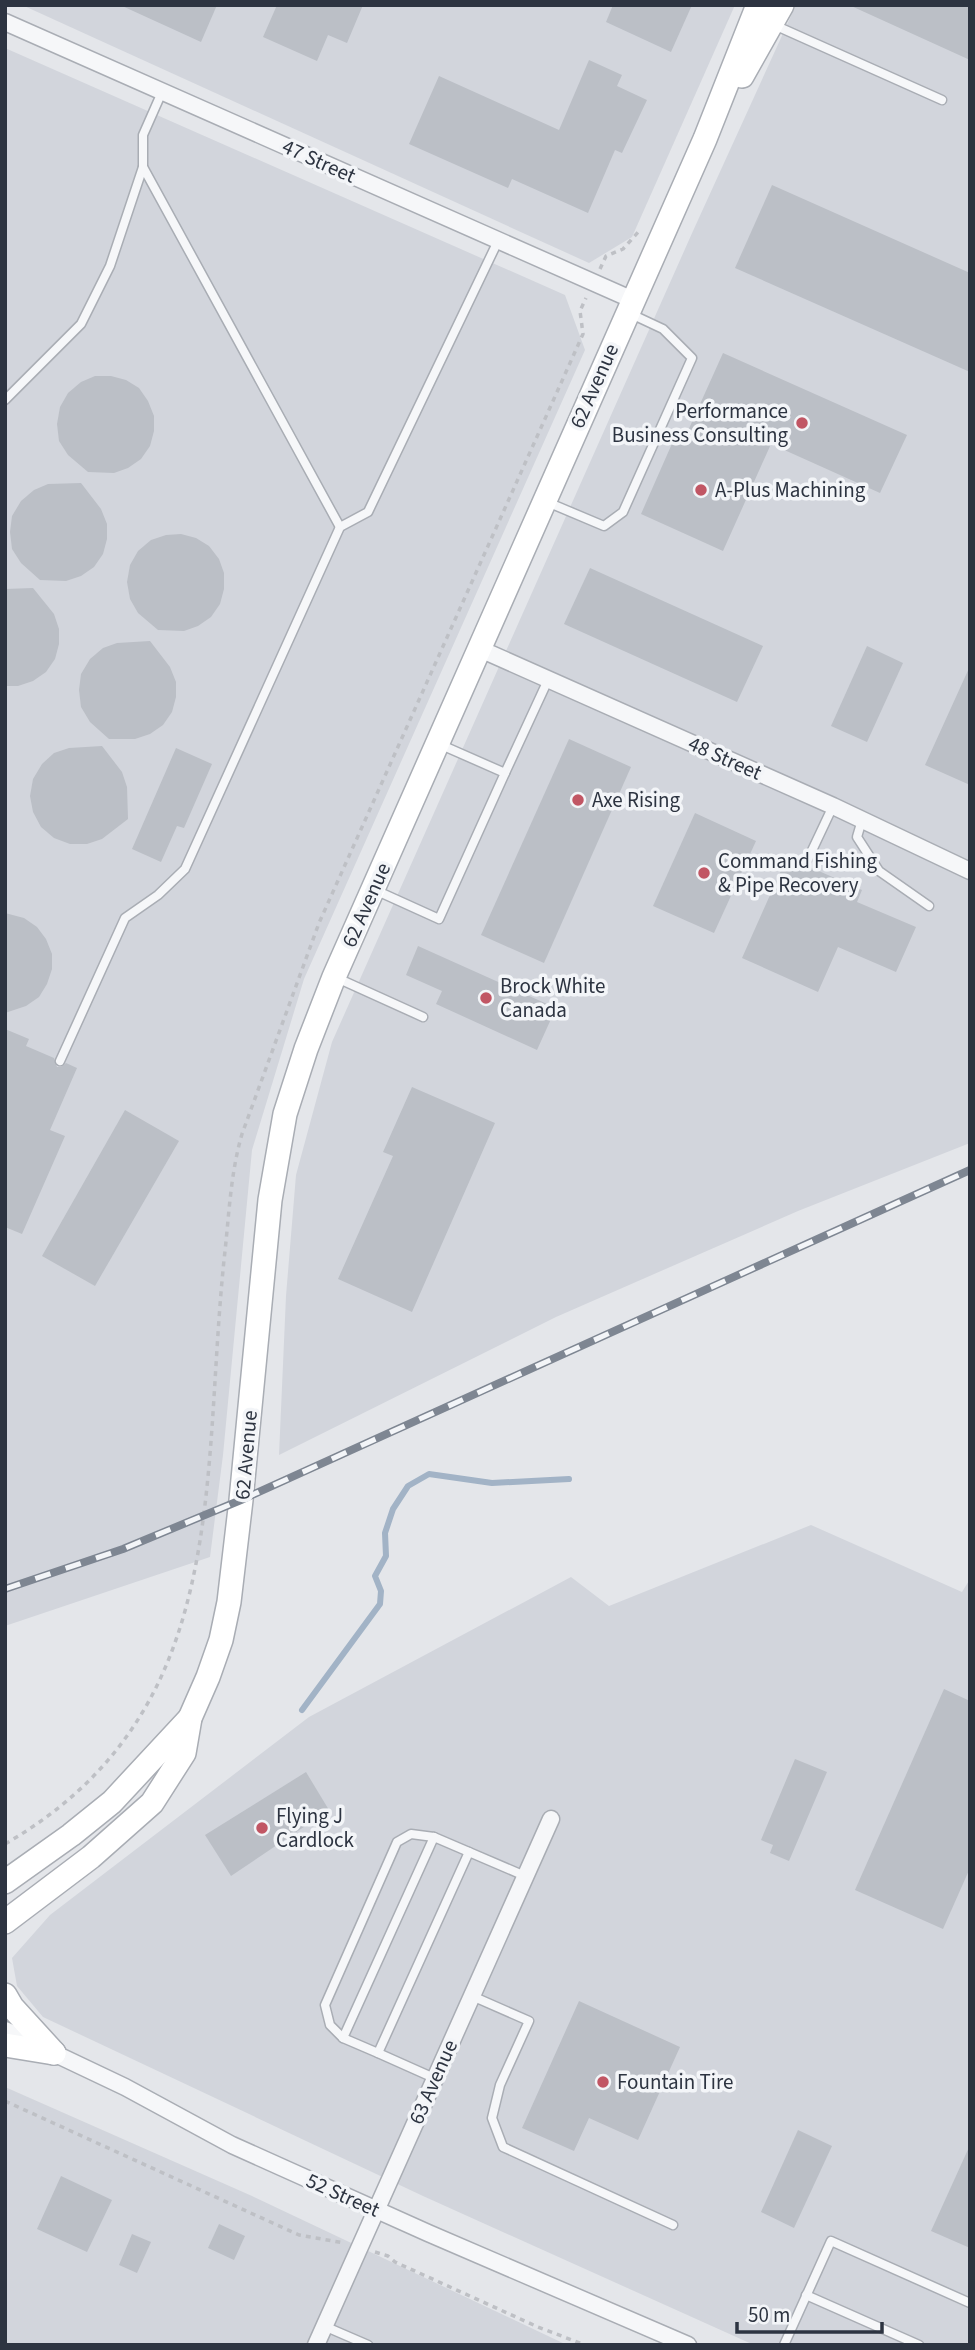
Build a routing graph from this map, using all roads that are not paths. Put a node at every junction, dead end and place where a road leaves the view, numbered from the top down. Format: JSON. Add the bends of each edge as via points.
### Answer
{"nodes":[{"id":1,"x":766,"y":13,"type":"edge"},
{"id":2,"x":5,"y":22,"type":"edge"},
{"id":3,"x":162,"y":92,"type":"junction"},
{"id":4,"x":942,"y":100,"type":"dead end"},
{"id":5,"x":143,"y":167,"type":"junction"},
{"id":6,"x":498,"y":241,"type":"junction"},
{"id":7,"x":630,"y":306,"type":"junction"},
{"id":8,"x":5,"y":400,"type":"edge"},
{"id":9,"x":544,"y":501,"type":"junction"},
{"id":10,"x":340,"y":527,"type":"junction"},
{"id":11,"x":480,"y":649,"type":"junction"},
{"id":12,"x":548,"y":680,"type":"junction"},
{"id":13,"x":437,"y":743,"type":"junction"},
{"id":14,"x":505,"y":773,"type":"junction"},
{"id":15,"x":832,"y":806,"type":"junction"},
{"id":16,"x":862,"y":820,"type":"junction"},
{"id":17,"x":808,"y":859,"type":"dead end"},
{"id":18,"x":970,"y":871,"type":"edge"},
{"id":19,"x":373,"y":889,"type":"junction"},
{"id":20,"x":929,"y":906,"type":"dead end"},
{"id":21,"x":334,"y":977,"type":"junction"},
{"id":22,"x":423,"y":1017,"type":"dead end"},
{"id":23,"x":60,"y":1061,"type":"dead end"},
{"id":24,"x":190,"y":1718,"type":"junction"},
{"id":25,"x":551,"y":1819,"type":"dead end"},
{"id":26,"x":435,"y":1837,"type":"junction"},
{"id":27,"x":469,"y":1852,"type":"junction"},
{"id":28,"x":525,"y":1876,"type":"junction"},
{"id":29,"x":5,"y":1882,"type":"edge"},
{"id":30,"x":7,"y":1923,"type":"edge"},
{"id":31,"x":5,"y":1995,"type":"edge"},
{"id":32,"x":471,"y":1996,"type":"junction"},
{"id":33,"x":5,"y":2031,"type":"edge"},
{"id":34,"x":344,"y":2038,"type":"junction"},
{"id":35,"x":5,"y":2045,"type":"edge"},
{"id":36,"x":54,"y":2053,"type":"junction"},
{"id":37,"x":378,"y":2053,"type":"junction"},
{"id":38,"x":434,"y":2078,"type":"junction"},
{"id":39,"x":375,"y":2209,"type":"junction"},
{"id":40,"x":673,"y":2225,"type":"dead end"},
{"id":41,"x":806,"y":2295,"type":"junction"},
{"id":42,"x":970,"y":2303,"type":"edge"},
{"id":43,"x":324,"y":2326,"type":"junction"},
{"id":44,"x":316,"y":2345,"type":"edge"},
{"id":45,"x":368,"y":2345,"type":"edge"},
{"id":46,"x":688,"y":2345,"type":"edge"},
{"id":47,"x":784,"y":2345,"type":"edge"},
{"id":48,"x":919,"y":2345,"type":"edge"}],
"edges":[{"from":1,"to":4,"type":"lane"},
{"from":1,"to":7,"type":"main road","name":"62 Avenue"},
{"from":2,"to":3,"type":"street","name":"47 Street"},
{"from":3,"to":5,"type":"lane","via":[[143,135]]},
{"from":3,"to":6,"type":"street","name":"47 Street"},
{"from":5,"to":8,"type":"lane","via":[[110,266],[81,324]]},
{"from":5,"to":10,"type":"lane"},
{"from":6,"to":7,"type":"street","name":"47 Street"},
{"from":6,"to":10,"type":"lane","via":[[368,512]]},
{"from":7,"to":9,"type":"main road","name":"62 Avenue"},
{"from":7,"to":9,"type":"lane","via":[[663,329],[692,358],[623,512],[604,526]]},
{"from":9,"to":11,"type":"main road","name":"62 Avenue"},
{"from":10,"to":23,"type":"lane","via":[[185,869],[125,918]]},
{"from":11,"to":12,"type":"street","name":"48 Street"},
{"from":11,"to":13,"type":"main road","name":"62 Avenue"},
{"from":12,"to":14,"type":"lane"},
{"from":12,"to":15,"type":"street","name":"48 Street"},
{"from":13,"to":14,"type":"lane"},
{"from":13,"to":19,"type":"main road","name":"62 Avenue"},
{"from":14,"to":19,"type":"lane","via":[[439,919]]},
{"from":15,"to":16,"type":"street","name":"48 Street"},
{"from":15,"to":17,"type":"lane"},
{"from":16,"to":18,"type":"street","name":"48 Street"},
{"from":16,"to":20,"type":"lane","via":[[857,837],[879,871]]},
{"from":19,"to":21,"type":"main road","name":"62 Avenue"},
{"from":21,"to":22,"type":"lane"},
{"from":21,"to":24,"type":"main road","name":"62 Avenue","via":[[285,1114],[276,1160],[229,1602],[213,1665]]},
{"from":24,"to":29,"type":"main road","name":"62 Avenue","via":[[112,1802]]},
{"from":24,"to":30,"type":"main road","name":"62 Avenue","via":[[184,1754],[152,1803]]},
{"from":25,"to":28,"type":"street","name":"63 Avenue"},
{"from":26,"to":27,"type":"lane"},
{"from":26,"to":34,"type":"lane"},
{"from":26,"to":34,"type":"lane","via":[[411,1834],[397,1842],[325,2005],[330,2025]]},
{"from":27,"to":28,"type":"lane"},
{"from":27,"to":37,"type":"lane"},
{"from":28,"to":32,"type":"street","name":"63 Avenue"},
{"from":31,"to":36,"type":"main road"},
{"from":32,"to":38,"type":"street","name":"63 Avenue"},
{"from":32,"to":40,"type":"lane","via":[[529,2021],[500,2085],[492,2118],[503,2147]]},
{"from":33,"to":36,"type":"street","name":"52 Street"},
{"from":34,"to":37,"type":"lane"},
{"from":35,"to":36,"type":"main road"},
{"from":36,"to":39,"type":"street","name":"52 Street","via":[[232,2145]]},
{"from":37,"to":38,"type":"lane"},
{"from":38,"to":39,"type":"street","name":"63 Avenue"},
{"from":39,"to":43,"type":"street","name":"63 Avenue"},
{"from":39,"to":46,"type":"street","name":"52 Street"},
{"from":41,"to":42,"type":"lane","via":[[831,2241]]},
{"from":41,"to":47,"type":"lane"},
{"from":41,"to":48,"type":"lane"},
{"from":43,"to":44,"type":"street","name":"63 Avenue"},
{"from":43,"to":45,"type":"lane"}]}
